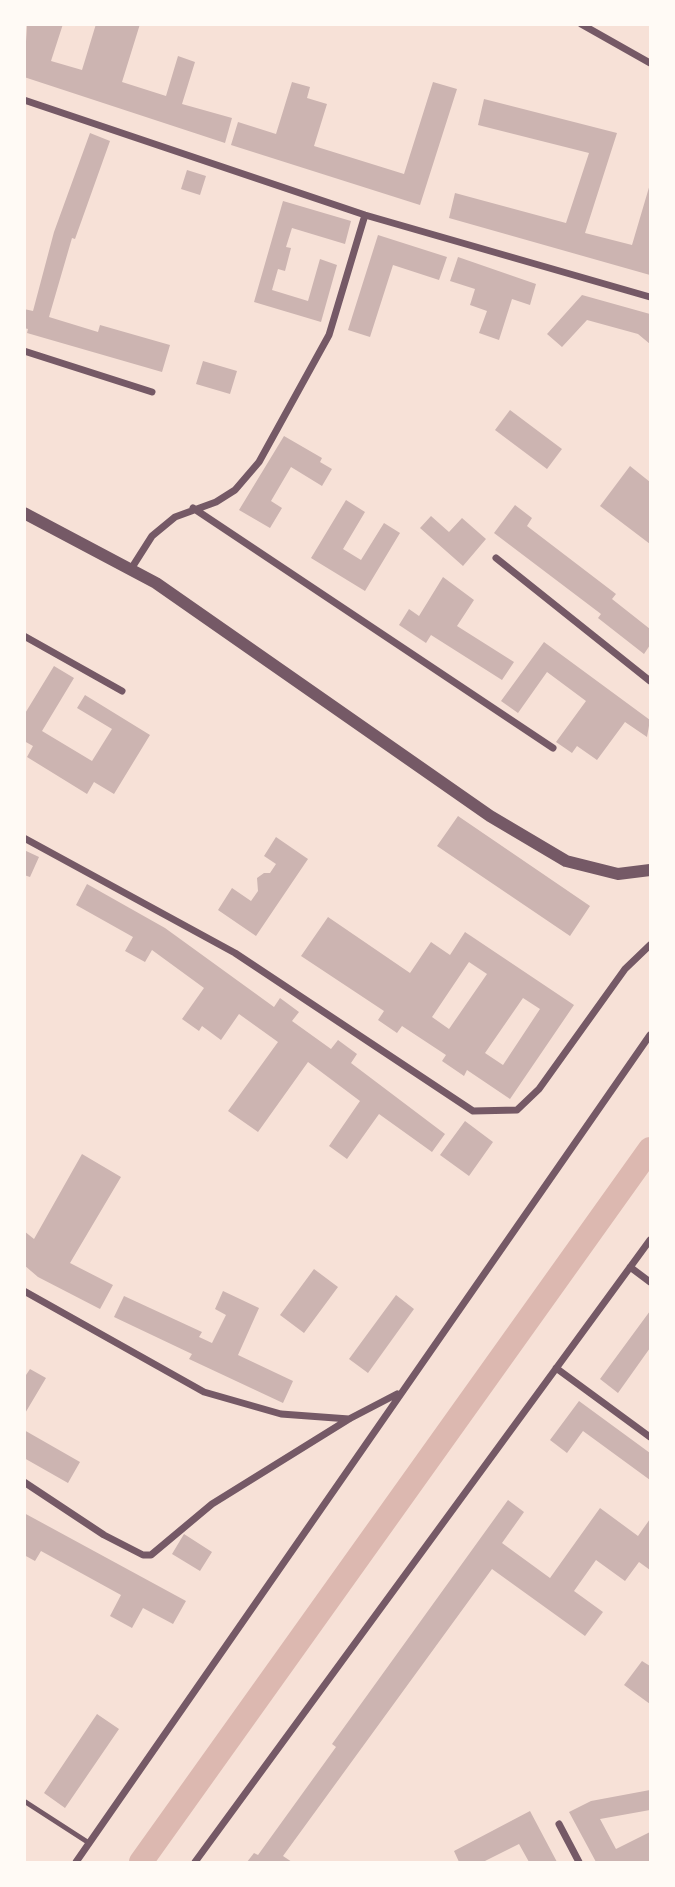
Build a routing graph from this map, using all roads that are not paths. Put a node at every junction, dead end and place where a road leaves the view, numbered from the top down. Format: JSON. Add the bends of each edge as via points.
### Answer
{"nodes":[{"id":1,"x":581,"y":24,"type":"edge"},
{"id":2,"x":650,"y":63,"type":"edge"},
{"id":3,"x":24,"y":100,"type":"edge"},
{"id":4,"x":365,"y":215,"type":"junction"},
{"id":5,"x":650,"y":297,"type":"edge"},
{"id":6,"x":24,"y":351,"type":"edge"},
{"id":7,"x":152,"y":392,"type":"dead end"},
{"id":8,"x":193,"y":508,"type":"junction"},
{"id":9,"x":24,"y":513,"type":"edge"},
{"id":10,"x":496,"y":558,"type":"dead end"},
{"id":11,"x":131,"y":569,"type":"junction"},
{"id":12,"x":24,"y":636,"type":"edge"},
{"id":13,"x":650,"y":681,"type":"edge"},
{"id":14,"x":122,"y":691,"type":"dead end"},
{"id":15,"x":552,"y":748,"type":"dead end"},
{"id":16,"x":24,"y":838,"type":"edge"},
{"id":17,"x":650,"y":870,"type":"edge"},
{"id":18,"x":650,"y":945,"type":"edge"},
{"id":19,"x":650,"y":1035,"type":"edge"},
{"id":20,"x":650,"y":1240,"type":"edge"},
{"id":21,"x":631,"y":1267,"type":"junction"},
{"id":22,"x":650,"y":1282,"type":"edge"},
{"id":23,"x":24,"y":1291,"type":"edge"},
{"id":24,"x":556,"y":1368,"type":"junction"},
{"id":25,"x":401,"y":1392,"type":"junction"},
{"id":26,"x":349,"y":1419,"type":"junction"},
{"id":27,"x":650,"y":1437,"type":"edge"},
{"id":28,"x":24,"y":1482,"type":"edge"},
{"id":29,"x":24,"y":1801,"type":"edge"},
{"id":30,"x":559,"y":1824,"type":"dead end"},
{"id":31,"x":89,"y":1843,"type":"junction"},
{"id":32,"x":76,"y":1863,"type":"edge"},
{"id":33,"x":195,"y":1863,"type":"edge"},
{"id":34,"x":579,"y":1863,"type":"edge"}],
"edges":[{"from":1,"to":2,"type":"street"},
{"from":3,"to":4,"type":"street"},
{"from":4,"to":5,"type":"street"},
{"from":4,"to":8,"type":"street","via":[[329,335],[259,462],[236,490]]},
{"from":6,"to":7,"type":"street"},
{"from":8,"to":11,"type":"street","via":[[152,536]]},
{"from":8,"to":15,"type":"street"},
{"from":9,"to":11,"type":"street"},
{"from":10,"to":13,"type":"street"},
{"from":11,"to":17,"type":"street","via":[[490,816],[566,861],[618,874]]},
{"from":12,"to":14,"type":"street"},
{"from":16,"to":18,"type":"street","via":[[235,953],[473,1111],[517,1110],[539,1089],[625,968]]},
{"from":19,"to":25,"type":"street"},
{"from":20,"to":21,"type":"street"},
{"from":21,"to":22,"type":"street"},
{"from":21,"to":24,"type":"street"},
{"from":23,"to":26,"type":"street","via":[[204,1392],[281,1414]]},
{"from":24,"to":27,"type":"street"},
{"from":24,"to":33,"type":"street"},
{"from":25,"to":26,"type":"street"},
{"from":25,"to":31,"type":"street"},
{"from":26,"to":28,"type":"street","via":[[212,1504],[151,1555],[104,1535]]},
{"from":29,"to":31,"type":"lane"},
{"from":30,"to":34,"type":"street"},
{"from":31,"to":32,"type":"street"}]}
